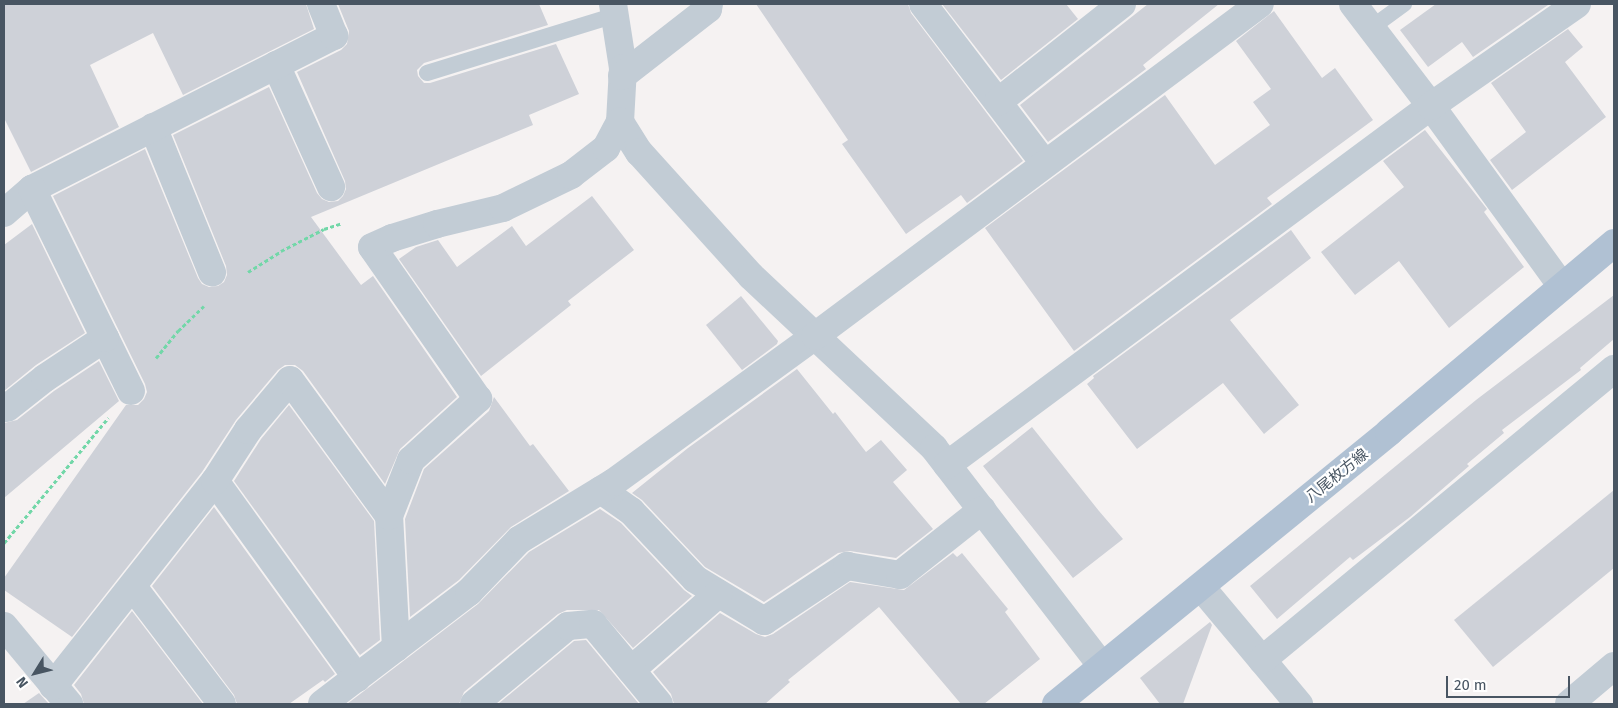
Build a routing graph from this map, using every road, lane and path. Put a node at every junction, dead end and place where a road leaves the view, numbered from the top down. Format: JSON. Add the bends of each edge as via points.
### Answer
{"nodes":[{"id":1,"x":321,"y":4,"type":"edge"},
{"id":2,"x":923,"y":4,"type":"edge"},
{"id":3,"x":1122,"y":4,"type":"edge"},
{"id":4,"x":1260,"y":4,"type":"edge"},
{"id":5,"x":1353,"y":4,"type":"edge"},
{"id":6,"x":1404,"y":4,"type":"edge"},
{"id":7,"x":1577,"y":4,"type":"edge"},
{"id":8,"x":711,"y":6,"type":"edge"},
{"id":9,"x":614,"y":9,"type":"edge"},
{"id":10,"x":1371,"y":28,"type":"junction"},
{"id":11,"x":276,"y":65,"type":"junction"},
{"id":12,"x":427,"y":73,"type":"dead end"},
{"id":13,"x":622,"y":76,"type":"junction"},
{"id":14,"x":998,"y":102,"type":"junction"},
{"id":15,"x":1431,"y":106,"type":"junction"},
{"id":16,"x":620,"y":122,"type":"junction"},
{"id":17,"x":153,"y":127,"type":"junction"},
{"id":18,"x":1045,"y":164,"type":"junction"},
{"id":19,"x":332,"y":187,"type":"dead end"},
{"id":20,"x":32,"y":189,"type":"junction"},
{"id":21,"x":4,"y":213,"type":"edge"},
{"id":22,"x":351,"y":220,"type":"dead end"},
{"id":23,"x":1614,"y":243,"type":"edge"},
{"id":24,"x":212,"y":272,"type":"dead end"},
{"id":25,"x":241,"y":276,"type":"dead end"},
{"id":26,"x":1562,"y":286,"type":"junction"},
{"id":27,"x":205,"y":306,"type":"dead end"},
{"id":28,"x":815,"y":336,"type":"junction"},
{"id":29,"x":105,"y":338,"type":"junction"},
{"id":30,"x":1614,"y":369,"type":"edge"},
{"id":31,"x":130,"y":391,"type":"junction"},
{"id":32,"x":7,"y":408,"type":"dead end"},
{"id":33,"x":947,"y":465,"type":"junction"},
{"id":34,"x":215,"y":481,"type":"junction"},
{"id":35,"x":601,"y":490,"type":"junction"},
{"id":36,"x":982,"y":510,"type":"junction"},
{"id":37,"x":389,"y":516,"type":"junction"},
{"id":38,"x":4,"y":544,"type":"edge"},
{"id":39,"x":133,"y":587,"type":"junction"},
{"id":40,"x":1201,"y":587,"type":"junction"},
{"id":41,"x":718,"y":594,"type":"junction"},
{"id":42,"x":4,"y":626,"type":"edge"},
{"id":43,"x":396,"y":648,"type":"junction"},
{"id":44,"x":1262,"y":660,"type":"junction"},
{"id":45,"x":1102,"y":666,"type":"junction"},
{"id":46,"x":1614,"y":666,"type":"edge"},
{"id":47,"x":631,"y":670,"type":"junction"},
{"id":48,"x":357,"y":678,"type":"junction"},
{"id":49,"x":61,"y":695,"type":"edge"},
{"id":50,"x":222,"y":704,"type":"edge"},
{"id":51,"x":322,"y":704,"type":"edge"},
{"id":52,"x":474,"y":704,"type":"edge"},
{"id":53,"x":659,"y":704,"type":"edge"},
{"id":54,"x":1056,"y":704,"type":"edge"},
{"id":55,"x":1299,"y":704,"type":"edge"},
{"id":56,"x":1569,"y":704,"type":"edge"}],
"edges":[{"from":1,"to":11,"type":"street","via":[[334,36]]},
{"from":2,"to":14,"type":"street"},
{"from":3,"to":14,"type":"street"},
{"from":4,"to":18,"type":"street"},
{"from":5,"to":10,"type":"street"},
{"from":6,"to":10,"type":"lane"},
{"from":7,"to":15,"type":"street"},
{"from":8,"to":13,"type":"street"},
{"from":9,"to":12,"type":"lane"},
{"from":9,"to":13,"type":"street"},
{"from":10,"to":15,"type":"street"},
{"from":11,"to":17,"type":"street"},
{"from":11,"to":19,"type":"street"},
{"from":13,"to":16,"type":"street"},
{"from":14,"to":18,"type":"street"},
{"from":15,"to":26,"type":"street"},
{"from":15,"to":33,"type":"street"},
{"from":16,"to":28,"type":"street","via":[[639,152],[744,269]]},
{"from":16,"to":37,"type":"street","via":[[606,148],[571,175],[503,208],[419,230],[372,247],[478,399],[411,460]]},
{"from":17,"to":20,"type":"street"},
{"from":17,"to":24,"type":"street"},
{"from":18,"to":28,"type":"street"},
{"from":20,"to":21,"type":"street"},
{"from":20,"to":29,"type":"street"},
{"from":22,"to":25,"type":"path","via":[[324,229]]},
{"from":23,"to":26,"type":"main road","name":"八尾枚方線"},
{"from":26,"to":40,"type":"main road","name":"八尾枚方線"},
{"from":27,"to":31,"type":"path","via":[[178,330]]},
{"from":28,"to":33,"type":"street","via":[[934,448]]},
{"from":28,"to":35,"type":"street"},
{"from":29,"to":31,"type":"street"},
{"from":29,"to":32,"type":"street"},
{"from":30,"to":44,"type":"street"},
{"from":31,"to":38,"type":"path"},
{"from":33,"to":36,"type":"street"},
{"from":34,"to":37,"type":"street","via":[[248,430],[290,380]]},
{"from":34,"to":39,"type":"street"},
{"from":34,"to":48,"type":"street"},
{"from":35,"to":41,"type":"street","via":[[631,511],[695,580]]},
{"from":35,"to":43,"type":"street","via":[[519,540],[469,592]]},
{"from":36,"to":41,"type":"street","via":[[900,575],[847,566],[764,621]]},
{"from":36,"to":45,"type":"street"},
{"from":37,"to":43,"type":"street"},
{"from":39,"to":49,"type":"street"},
{"from":39,"to":50,"type":"street"},
{"from":40,"to":44,"type":"street"},
{"from":40,"to":45,"type":"main road","name":"八尾枚方線"},
{"from":41,"to":47,"type":"street"},
{"from":42,"to":49,"type":"street"},
{"from":43,"to":48,"type":"street"},
{"from":44,"to":55,"type":"street"},
{"from":45,"to":54,"type":"main road","name":"八尾枚方線"},
{"from":46,"to":56,"type":"street"},
{"from":47,"to":52,"type":"street","via":[[593,624],[568,626]]},
{"from":47,"to":53,"type":"street"},
{"from":48,"to":51,"type":"street"}]}
